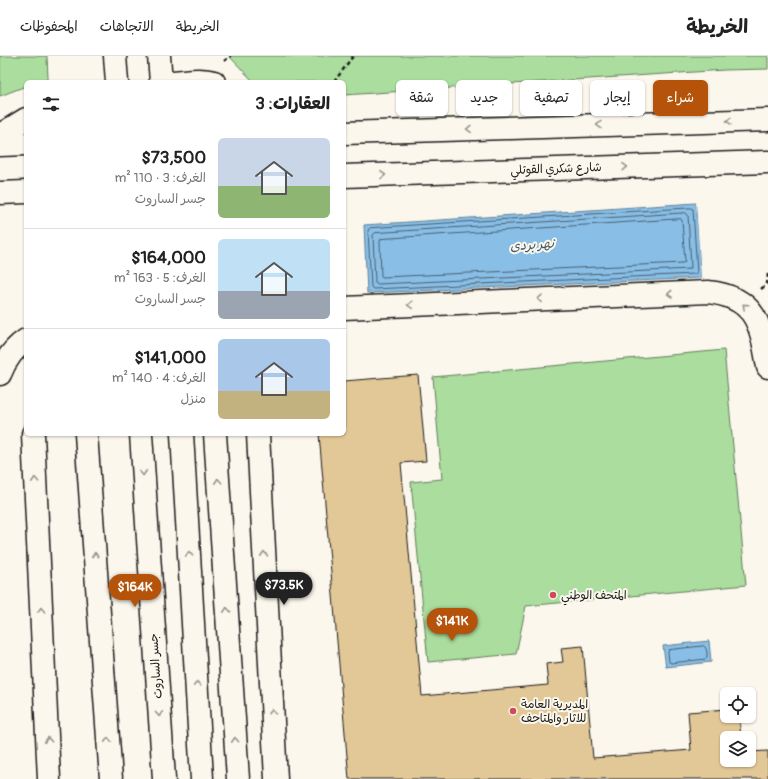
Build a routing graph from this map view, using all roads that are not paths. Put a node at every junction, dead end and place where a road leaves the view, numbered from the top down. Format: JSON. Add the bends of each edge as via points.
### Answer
{"nodes":[{"id":1,"x":115,"y":56,"type":"edge"},
{"id":2,"x":159,"y":56,"type":"edge"},
{"id":3,"x":117,"y":80,"type":"edge"},
{"id":4,"x":161,"y":80,"type":"edge"},
{"id":5,"x":196,"y":80,"type":"edge"},
{"id":6,"x":208,"y":80,"type":"edge"},
{"id":7,"x":24,"y":120,"type":"edge"},
{"id":8,"x":768,"y":120,"type":"edge"},
{"id":9,"x":346,"y":133,"type":"edge"},
{"id":10,"x":0,"y":135,"type":"edge"},
{"id":11,"x":24,"y":144,"type":"edge"},
{"id":12,"x":0,"y":145,"type":"edge"},
{"id":13,"x":768,"y":162,"type":"edge"},
{"id":14,"x":346,"y":176,"type":"edge"},
{"id":15,"x":24,"y":192,"type":"edge"},
{"id":16,"x":0,"y":193,"type":"edge"},
{"id":17,"x":346,"y":308,"type":"edge"},
{"id":18,"x":24,"y":342,"type":"edge"},
{"id":19,"x":768,"y":367,"type":"edge"},
{"id":20,"x":0,"y":374,"type":"edge"},
{"id":21,"x":33,"y":436,"type":"edge"},
{"id":22,"x":86,"y":436,"type":"edge"},
{"id":23,"x":141,"y":436,"type":"edge"},
{"id":24,"x":182,"y":436,"type":"edge"},
{"id":25,"x":215,"y":436,"type":"edge"},
{"id":26,"x":258,"y":436,"type":"edge"},
{"id":27,"x":50,"y":779,"type":"edge"},
{"id":28,"x":111,"y":779,"type":"edge"},
{"id":29,"x":164,"y":779,"type":"edge"},
{"id":30,"x":202,"y":779,"type":"edge"},
{"id":31,"x":238,"y":779,"type":"edge"},
{"id":32,"x":276,"y":779,"type":"edge"}],
"edges":[{"from":1,"to":3,"type":"main road"},
{"from":2,"to":4,"type":"main road"},
{"from":5,"to":6,"type":"main road"},
{"from":7,"to":10,"type":"main road"},
{"from":8,"to":9,"type":"main road","one_way":true},
{"from":11,"to":12,"type":"main road"},
{"from":14,"to":13,"type":"main road","name":"شارع شكري القوتلي","one_way":true},
{"from":15,"to":16,"type":"main road"},
{"from":19,"to":17,"type":"main road","one_way":true,"via":[[759,324],[744,304],[721,293]]},
{"from":18,"to":20,"type":"main road","via":[[12,353]]},
{"from":27,"to":21,"type":"main road","one_way":true},
{"from":28,"to":22,"type":"main road","one_way":true},
{"from":23,"to":29,"type":"main road","name":"جسر الساروت","one_way":true},
{"from":30,"to":24,"type":"main road","one_way":true},
{"from":31,"to":25,"type":"main road","one_way":true},
{"from":32,"to":26,"type":"main road","one_way":true}]}
